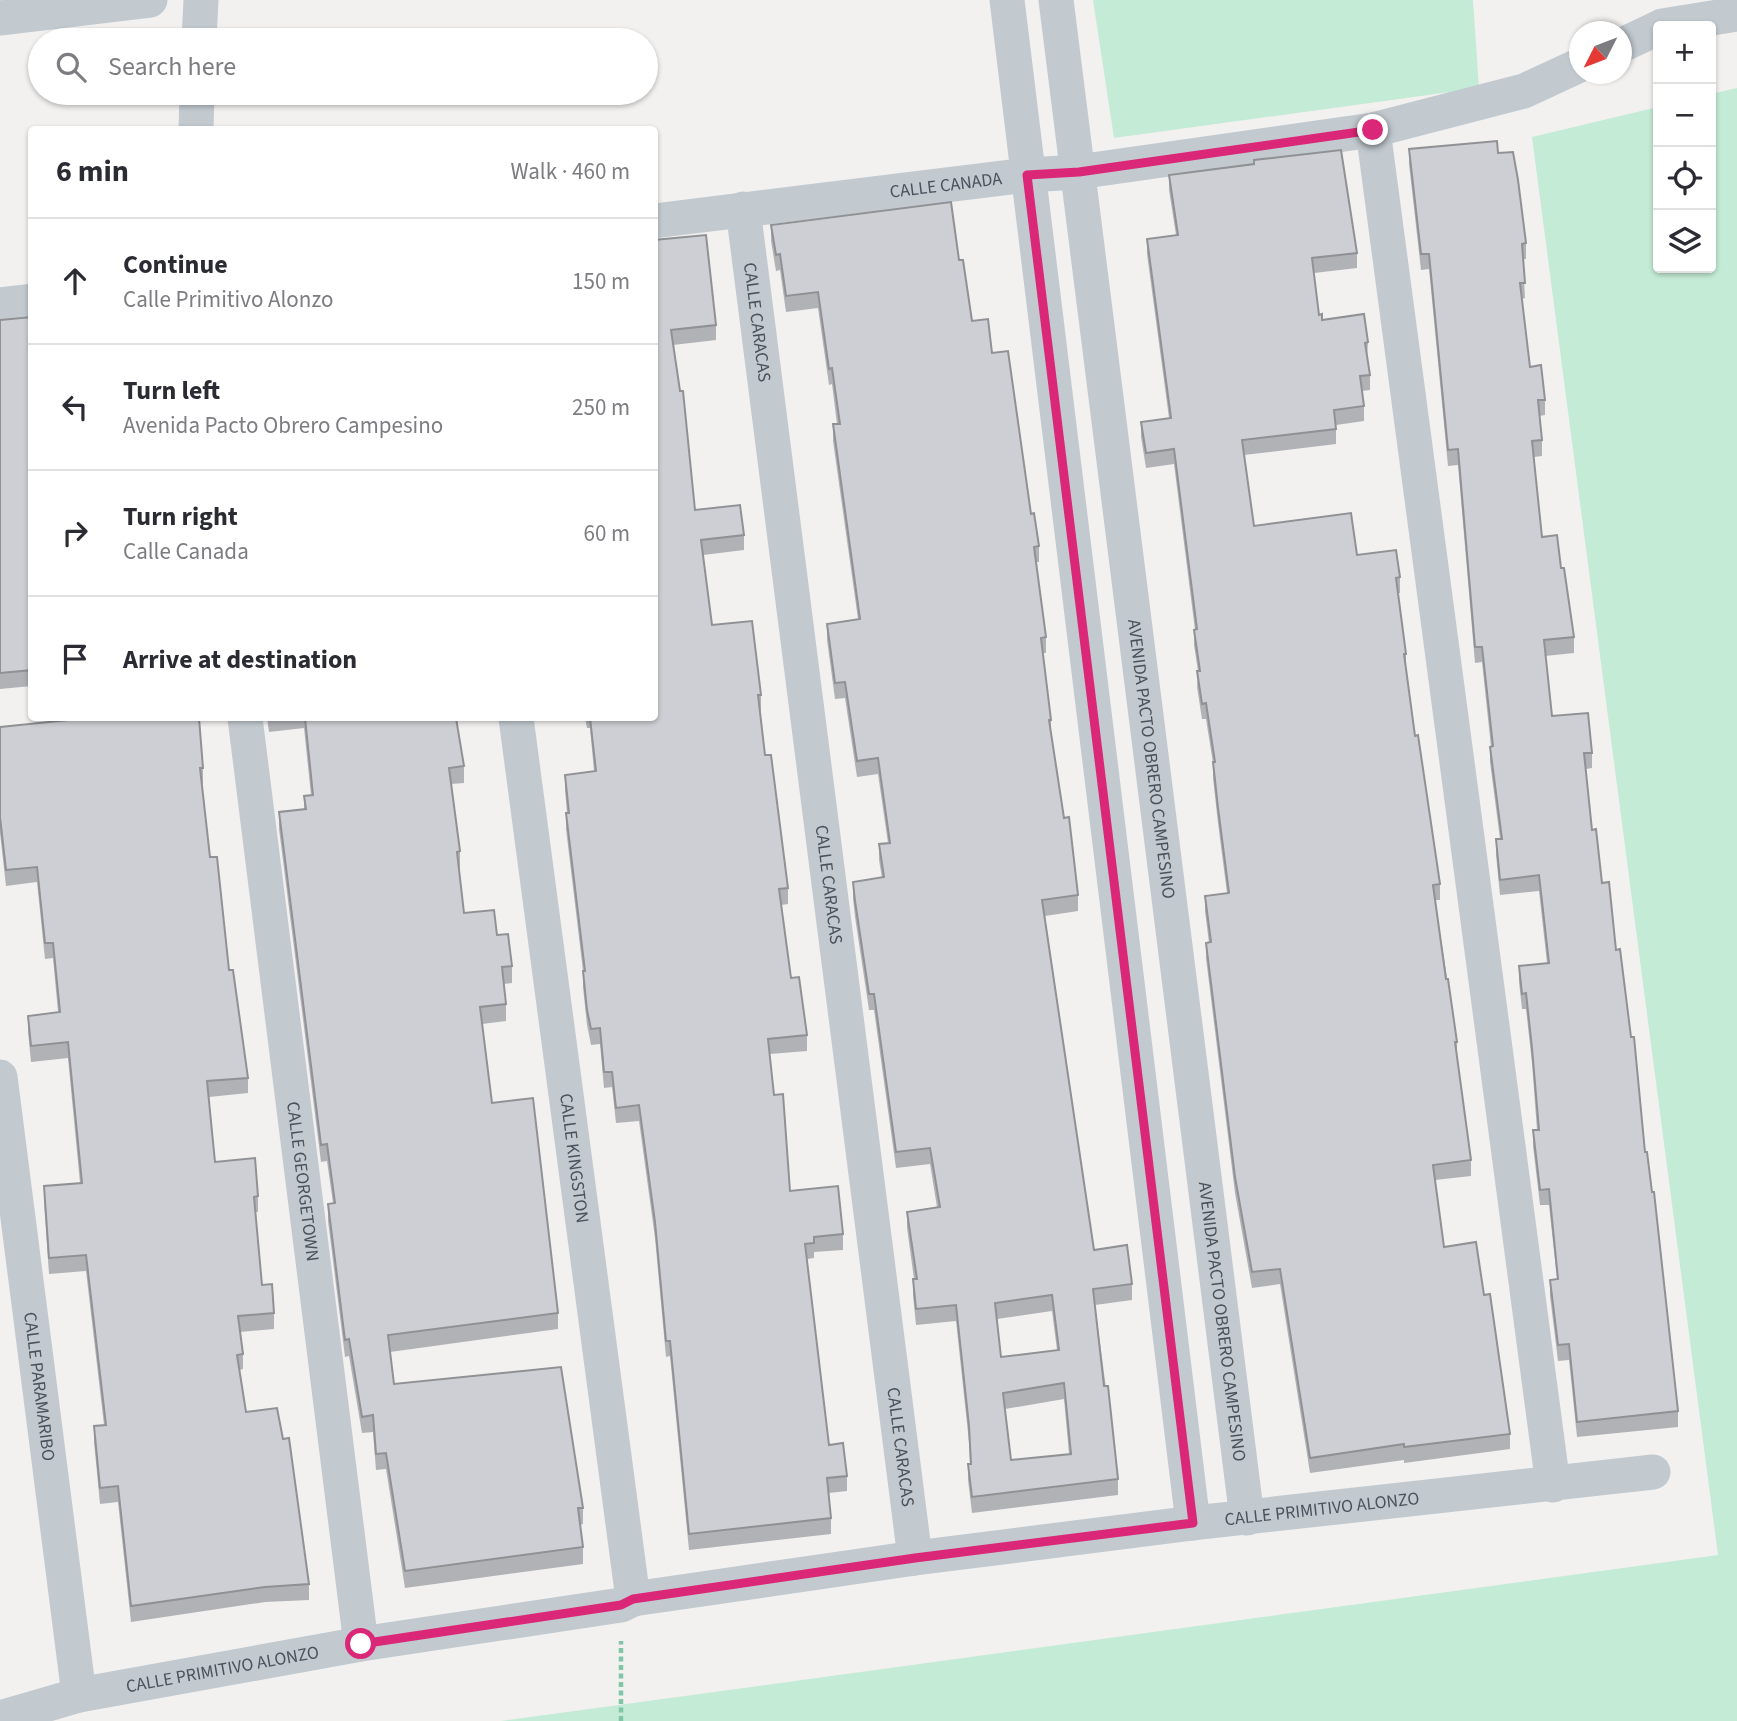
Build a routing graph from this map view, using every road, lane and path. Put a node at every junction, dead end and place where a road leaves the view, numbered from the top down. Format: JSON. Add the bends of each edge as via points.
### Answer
{"nodes":[{"id":1,"x":150,"y":0,"type":"edge"},
{"id":2,"x":201,"y":0,"type":"edge"},
{"id":3,"x":1007,"y":0,"type":"edge"},
{"id":4,"x":1056,"y":0,"type":"edge"},
{"id":5,"x":1737,"y":14,"type":"edge"},
{"id":6,"x":0,"y":18,"type":"edge"},
{"id":7,"x":1696,"y":21,"type":"edge"},
{"id":8,"x":200,"y":28,"type":"edge"},
{"id":9,"x":1653,"y":30,"type":"edge"},
{"id":10,"x":1632,"y":40,"type":"edge"},
{"id":11,"x":1569,"y":70,"type":"edge"},
{"id":12,"x":197,"y":105,"type":"edge"},
{"id":13,"x":196,"y":126,"type":"edge"},
{"id":14,"x":1373,"y":130,"type":"junction"},
{"id":15,"x":1079,"y":172,"type":"junction"},
{"id":16,"x":1027,"y":175,"type":"junction"},
{"id":17,"x":743,"y":209,"type":"junction"},
{"id":18,"x":658,"y":220,"type":"edge"},
{"id":19,"x":28,"y":302,"type":"edge"},
{"id":20,"x":0,"y":305,"type":"edge"},
{"id":21,"x":245,"y":721,"type":"edge"},
{"id":22,"x":516,"y":721,"type":"edge"},
{"id":23,"x":0,"y":1077,"type":"edge"},
{"id":24,"x":1653,"y":1472,"type":"dead end"},
{"id":25,"x":1553,"y":1485,"type":"junction"},
{"id":26,"x":1247,"y":1518,"type":"junction"},
{"id":27,"x":1193,"y":1523,"type":"junction"},
{"id":28,"x":915,"y":1558,"type":"junction"},
{"id":29,"x":627,"y":1602,"type":"junction"},
{"id":30,"x":361,"y":1644,"type":"junction"},
{"id":31,"x":79,"y":1695,"type":"junction"},
{"id":32,"x":0,"y":1718,"type":"edge"},
{"id":33,"x":621,"y":1721,"type":"edge"}],
"edges":[{"from":1,"to":6,"type":"street"},
{"from":2,"to":8,"type":"street"},
{"from":3,"to":16,"type":"street"},
{"from":4,"to":15,"type":"street","name":"AVENIDA PACTO OBRERO CAMPESINO"},
{"from":5,"to":7,"type":"street"},
{"from":9,"to":10,"type":"street"},
{"from":11,"to":14,"type":"street","name":"CALLE CANADA","via":[[1524,91]]},
{"from":12,"to":13,"type":"street"},
{"from":14,"to":15,"type":"street","name":"CALLE CANADA"},
{"from":14,"to":25,"type":"street"},
{"from":15,"to":16,"type":"street","name":"CALLE CANADA"},
{"from":15,"to":26,"type":"street","name":"AVENIDA PACTO OBRERO CAMPESINO"},
{"from":16,"to":17,"type":"street","name":"CALLE CANADA"},
{"from":16,"to":27,"type":"street"},
{"from":17,"to":18,"type":"street","name":"CALLE CANADA"},
{"from":17,"to":28,"type":"street","name":"CALLE CARACAS"},
{"from":19,"to":20,"type":"street"},
{"from":21,"to":30,"type":"street","name":"CALLE GEORGETOWN"},
{"from":22,"to":29,"type":"street","name":"CALLE KINGSTON"},
{"from":23,"to":31,"type":"street","name":"CALLE PARAMARIBO"},
{"from":24,"to":25,"type":"street","name":"CALLE PRIMITIVO ALONZO"},
{"from":25,"to":26,"type":"street","name":"CALLE PRIMITIVO ALONZO"},
{"from":26,"to":27,"type":"street","name":"CALLE PRIMITIVO ALONZO"},
{"from":27,"to":28,"type":"street","name":"CALLE PRIMITIVO ALONZO"},
{"from":28,"to":29,"type":"street","name":"CALLE PRIMITIVO ALONZO"},
{"from":29,"to":30,"type":"street","name":"CALLE PRIMITIVO ALONZO"},
{"from":29,"to":33,"type":"path"},
{"from":30,"to":31,"type":"street","name":"CALLE PRIMITIVO ALONZO"},
{"from":31,"to":32,"type":"street","name":"CALLE PRIMITIVO ALONZO"}]}
